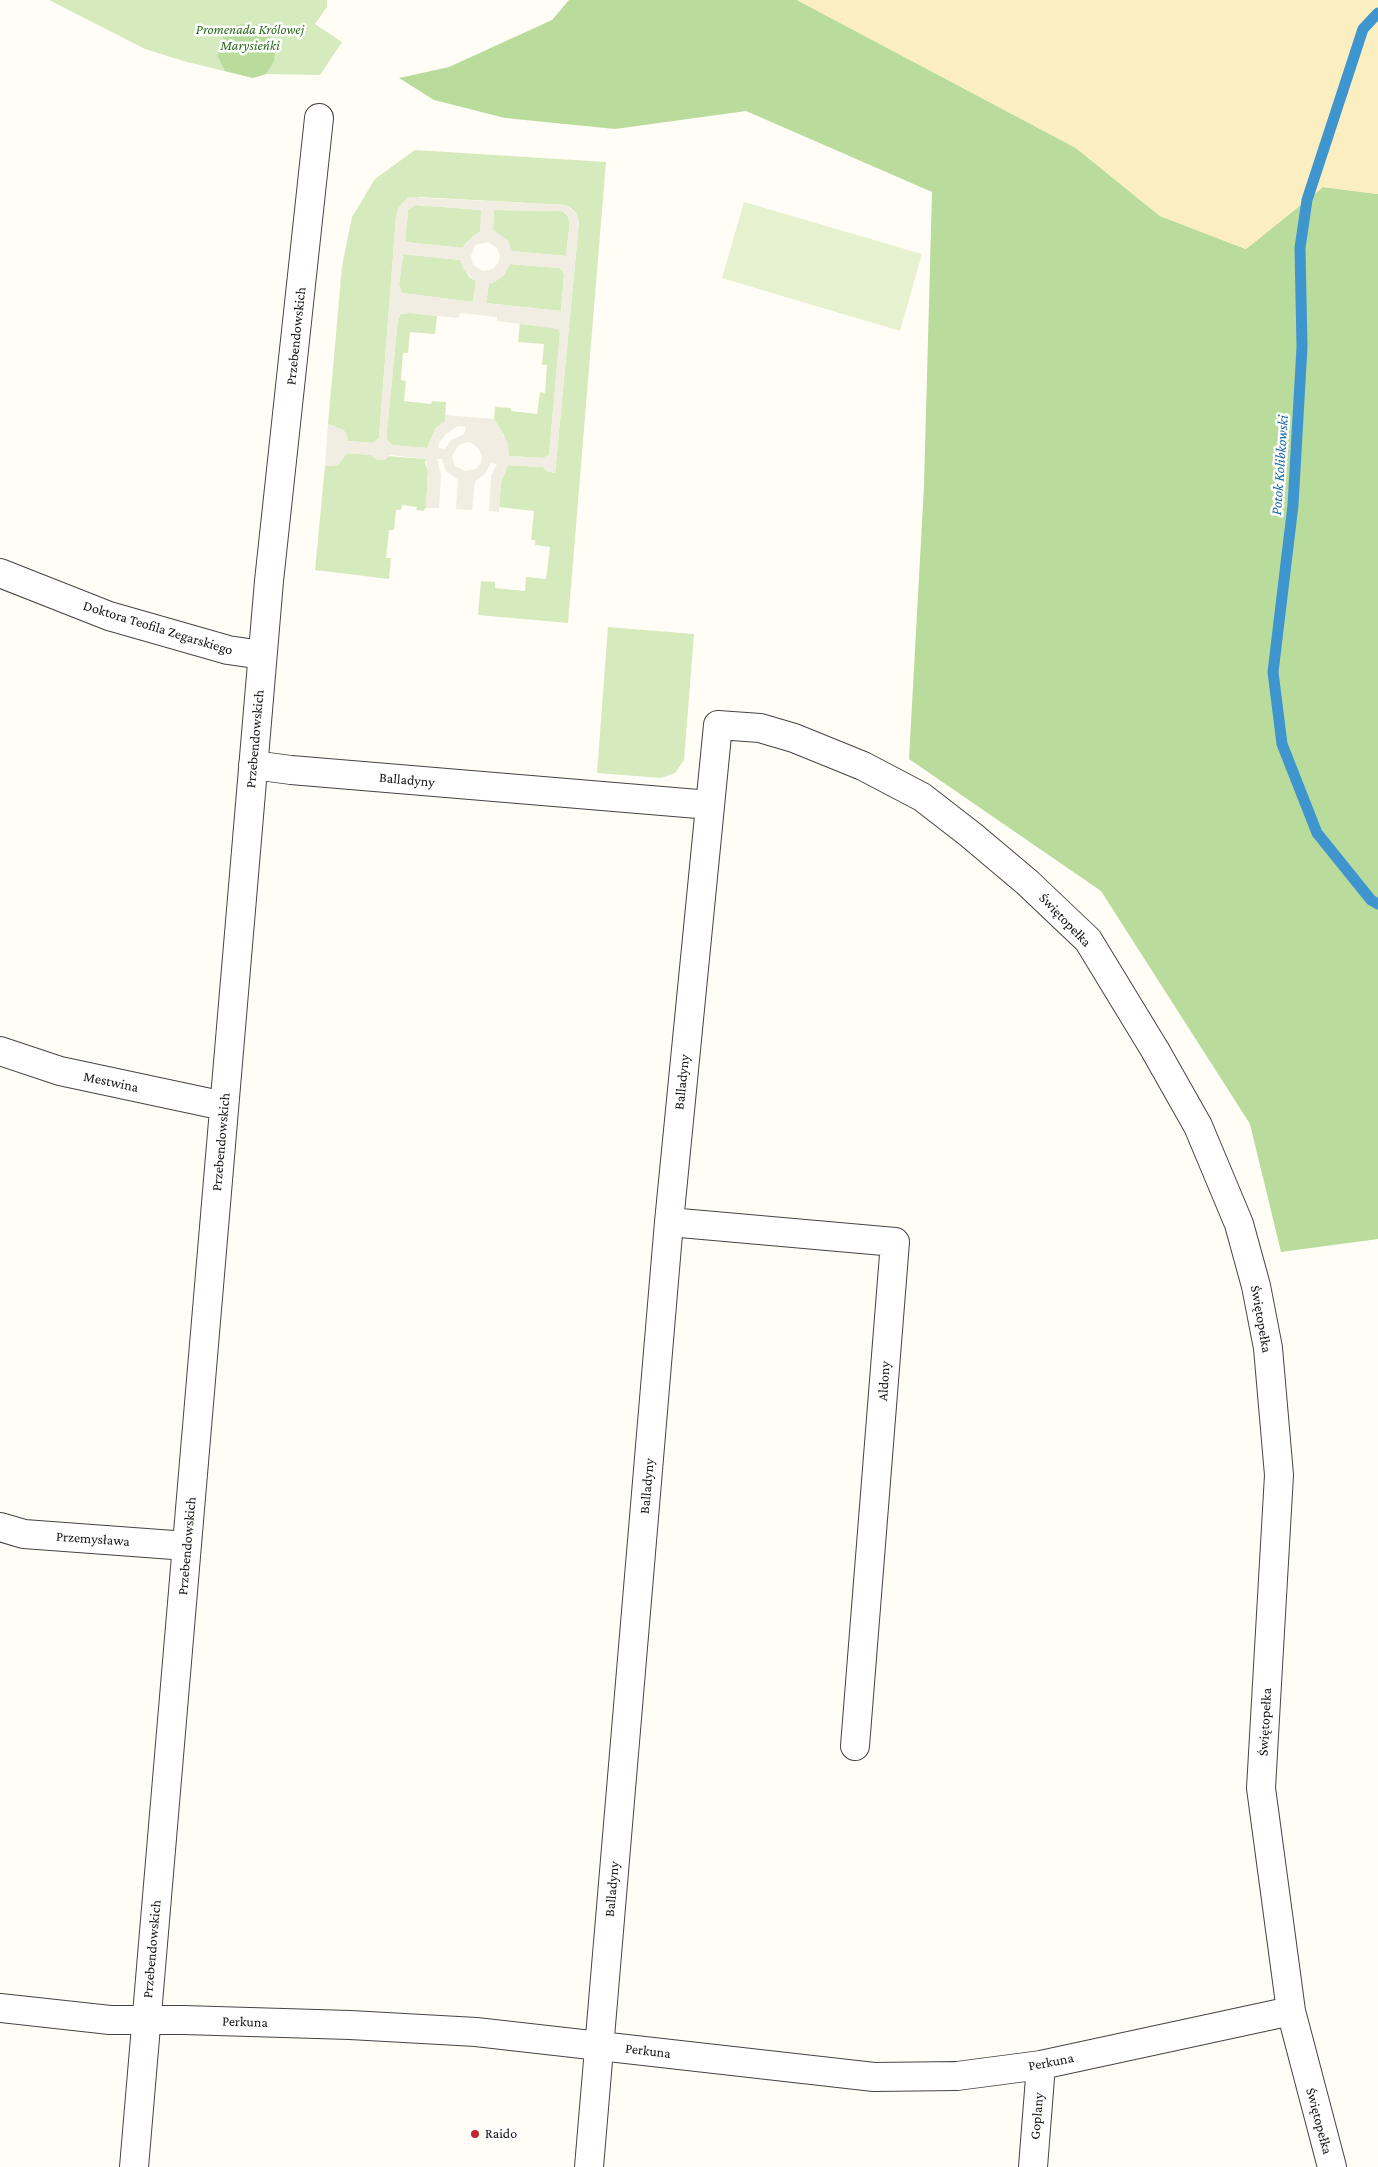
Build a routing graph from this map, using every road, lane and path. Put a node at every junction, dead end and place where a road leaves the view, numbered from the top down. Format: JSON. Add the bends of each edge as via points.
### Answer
{"nodes":[{"id":1,"x":319,"y":118,"type":"dead end"},
{"id":2,"x":0,"y":573,"type":"edge"},
{"id":3,"x":262,"y":655,"type":"junction"},
{"id":4,"x":718,"y":725,"type":"joint"},
{"id":5,"x":253,"y":765,"type":"junction"},
{"id":6,"x":710,"y":805,"type":"junction"},
{"id":7,"x":0,"y":1051,"type":"edge"},
{"id":8,"x":224,"y":1106,"type":"junction"},
{"id":9,"x":669,"y":1222,"type":"junction"},
{"id":10,"x":0,"y":1527,"type":"edge"},
{"id":11,"x":187,"y":1546,"type":"junction"},
{"id":12,"x":855,"y":1746,"type":"dead end"},
{"id":13,"x":0,"y":2008,"type":"edge"},
{"id":14,"x":1291,"y":2011,"type":"junction"},
{"id":15,"x":146,"y":2020,"type":"junction"},
{"id":16,"x":600,"y":2045,"type":"junction"},
{"id":17,"x":1041,"y":2065,"type":"junction"},
{"id":18,"x":134,"y":2167,"type":"edge"},
{"id":19,"x":589,"y":2167,"type":"edge"},
{"id":20,"x":1033,"y":2167,"type":"edge"},
{"id":21,"x":1332,"y":2167,"type":"edge"}],
"edges":[{"from":1,"to":3,"type":"street","name":"Przebendowskich"},
{"from":2,"to":3,"type":"street","name":"Doktora Teofila Zegarskiego","via":[[109,616],[228,650]]},
{"from":3,"to":5,"type":"street","name":"Przebendowskich"},
{"from":4,"to":6,"type":"street","name":"Balladyny"},
{"from":4,"to":14,"type":"street","name":"Świętopełka","via":[[760,728],[863,766],[922,797],[971,835],[1088,940],[1198,1126],[1239,1224],[1268,1348],[1279,1475],[1261,1788]]},
{"from":5,"to":6,"type":"street","name":"Balladyny"},
{"from":5,"to":8,"type":"street","name":"Przebendowskich"},
{"from":6,"to":9,"type":"street","name":"Balladyny"},
{"from":7,"to":8,"type":"street","name":"Mestwina","via":[[60,1071]]},
{"from":8,"to":11,"type":"street","name":"Przebendowskich"},
{"from":9,"to":12,"type":"street","name":"Aldony","via":[[895,1242]]},
{"from":9,"to":16,"type":"street","name":"Balladyny"},
{"from":10,"to":11,"type":"street","name":"Przemysława","via":[[24,1534]]},
{"from":11,"to":15,"type":"street","name":"Przebendowskich"},
{"from":13,"to":15,"type":"street","name":"Perkuna","via":[[110,2020]]},
{"from":14,"to":17,"type":"street","name":"Perkuna"},
{"from":14,"to":21,"type":"street","name":"Świętopełka"},
{"from":15,"to":16,"type":"street","name":"Perkuna","via":[[457,2031]]},
{"from":15,"to":18,"type":"street","name":"Przebendowskich"},
{"from":16,"to":17,"type":"street","name":"Perkuna","via":[[874,2078],[957,2076]]},
{"from":16,"to":19,"type":"street","name":"Balladyny"},
{"from":17,"to":20,"type":"street","name":"Goplany"}]}
